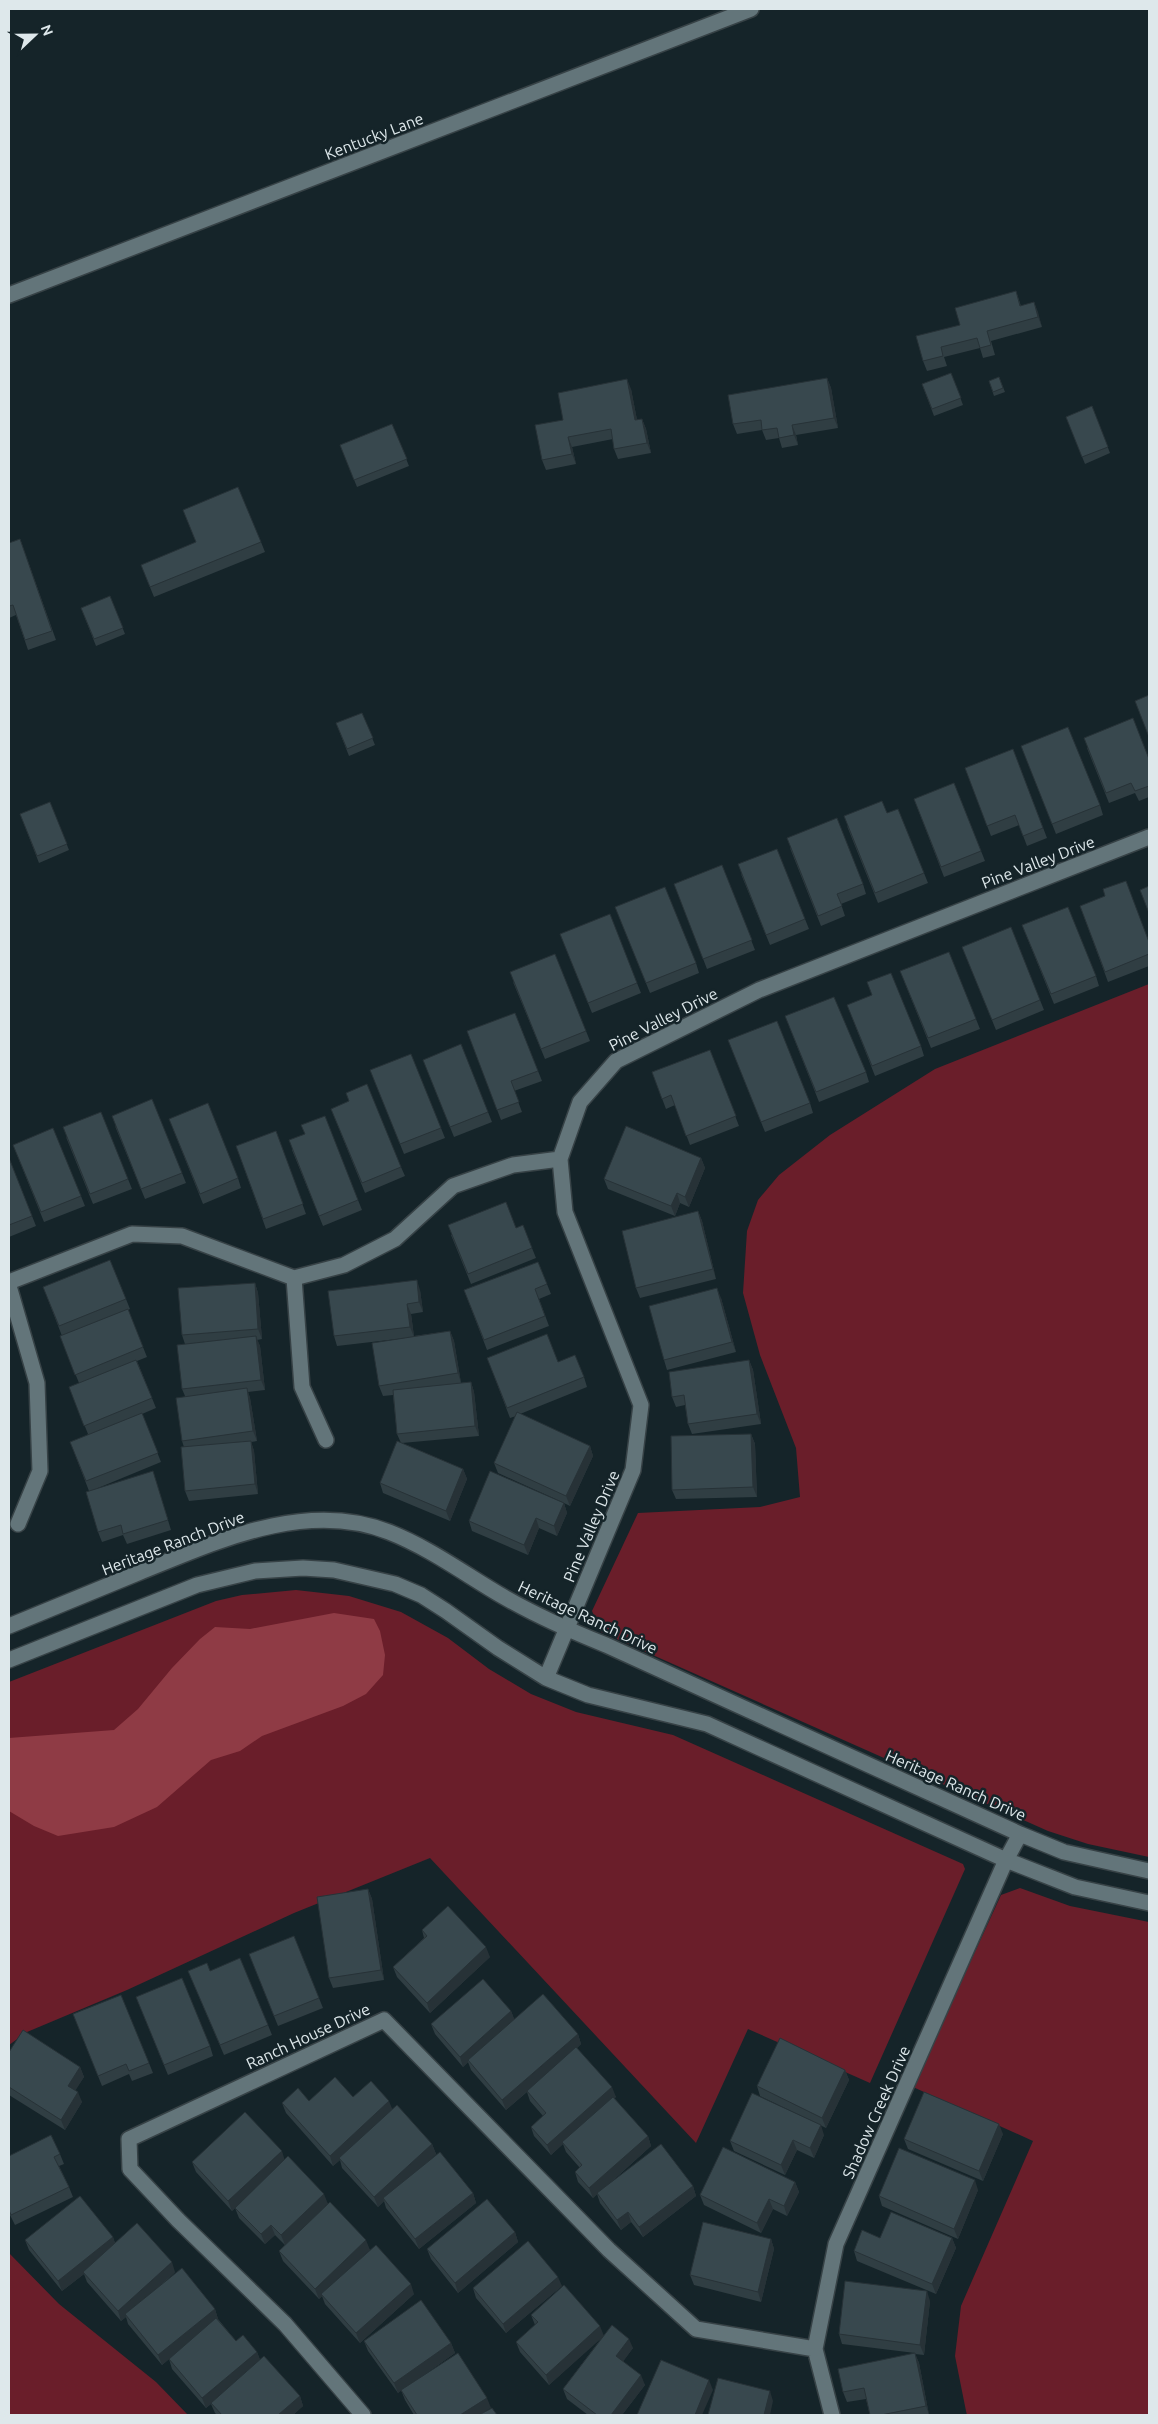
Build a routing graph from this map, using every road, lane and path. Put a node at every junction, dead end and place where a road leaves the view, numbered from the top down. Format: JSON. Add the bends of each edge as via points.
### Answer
{"nodes":[{"id":1,"x":751,"y":9,"type":"edge"},
{"id":2,"x":9,"y":295,"type":"edge"},
{"id":3,"x":1149,"y":838,"type":"edge"},
{"id":4,"x":560,"y":1159,"type":"junction"},
{"id":5,"x":294,"y":1278,"type":"junction"},
{"id":6,"x":9,"y":1282,"type":"edge"},
{"id":7,"x":9,"y":1286,"type":"edge"},
{"id":8,"x":326,"y":1440,"type":"dead end"},
{"id":9,"x":18,"y":1524,"type":"dead end"},
{"id":10,"x":9,"y":1626,"type":"edge"},
{"id":11,"x":567,"y":1629,"type":"junction"},
{"id":12,"x":9,"y":1660,"type":"edge"},
{"id":13,"x":546,"y":1678,"type":"junction"},
{"id":14,"x":1020,"y":1834,"type":"junction"},
{"id":15,"x":1006,"y":1860,"type":"junction"},
{"id":16,"x":1149,"y":1871,"type":"edge"},
{"id":17,"x":1149,"y":1903,"type":"edge"},
{"id":18,"x":815,"y":2349,"type":"junction"},
{"id":19,"x":363,"y":2415,"type":"edge"},
{"id":20,"x":832,"y":2415,"type":"edge"}],
"edges":[{"from":1,"to":2,"type":"street","name":"Kentucky Lane"},
{"from":3,"to":4,"type":"street","name":"Pine Valley Drive","via":[[759,990],[616,1061],[580,1102]]},
{"from":4,"to":5,"type":"street","via":[[513,1165],[453,1186],[395,1239],[344,1265]]},
{"from":4,"to":11,"type":"street","name":"Pine Valley Drive","via":[[565,1212],[641,1405],[633,1470]]},
{"from":5,"to":6,"type":"street","via":[[182,1236],[132,1234]]},
{"from":5,"to":8,"type":"street","via":[[302,1387]]},
{"from":7,"to":9,"type":"street","via":[[37,1383],[40,1471]]},
{"from":10,"to":11,"type":"street","name":"Heritage Ranch Drive","via":[[235,1536],[276,1525],[324,1520],[368,1524],[404,1538],[505,1598]]},
{"from":11,"to":13,"type":"street","name":"Pine Valley Drive"},
{"from":11,"to":14,"type":"street","name":"Heritage Ranch Drive"},
{"from":12,"to":13,"type":"street","via":[[196,1586],[255,1570],[303,1568],[368,1577],[421,1595]]},
{"from":13,"to":15,"type":"street","via":[[588,1695],[707,1724]]},
{"from":14,"to":15,"type":"street","name":"Shadow Creek Drive"},
{"from":14,"to":16,"type":"street","name":"Heritage Ranch Drive","via":[[1064,1852]]},
{"from":15,"to":17,"type":"street","via":[[1075,1887]]},
{"from":15,"to":18,"type":"street","name":"Shadow Creek Drive","via":[[836,2244]]},
{"from":18,"to":19,"type":"street","name":"Ranch House Drive","via":[[696,2329],[609,2250],[384,2020],[130,2139],[130,2169],[285,2324]]},
{"from":18,"to":20,"type":"street","name":"Shadow Creek Drive"}]}
